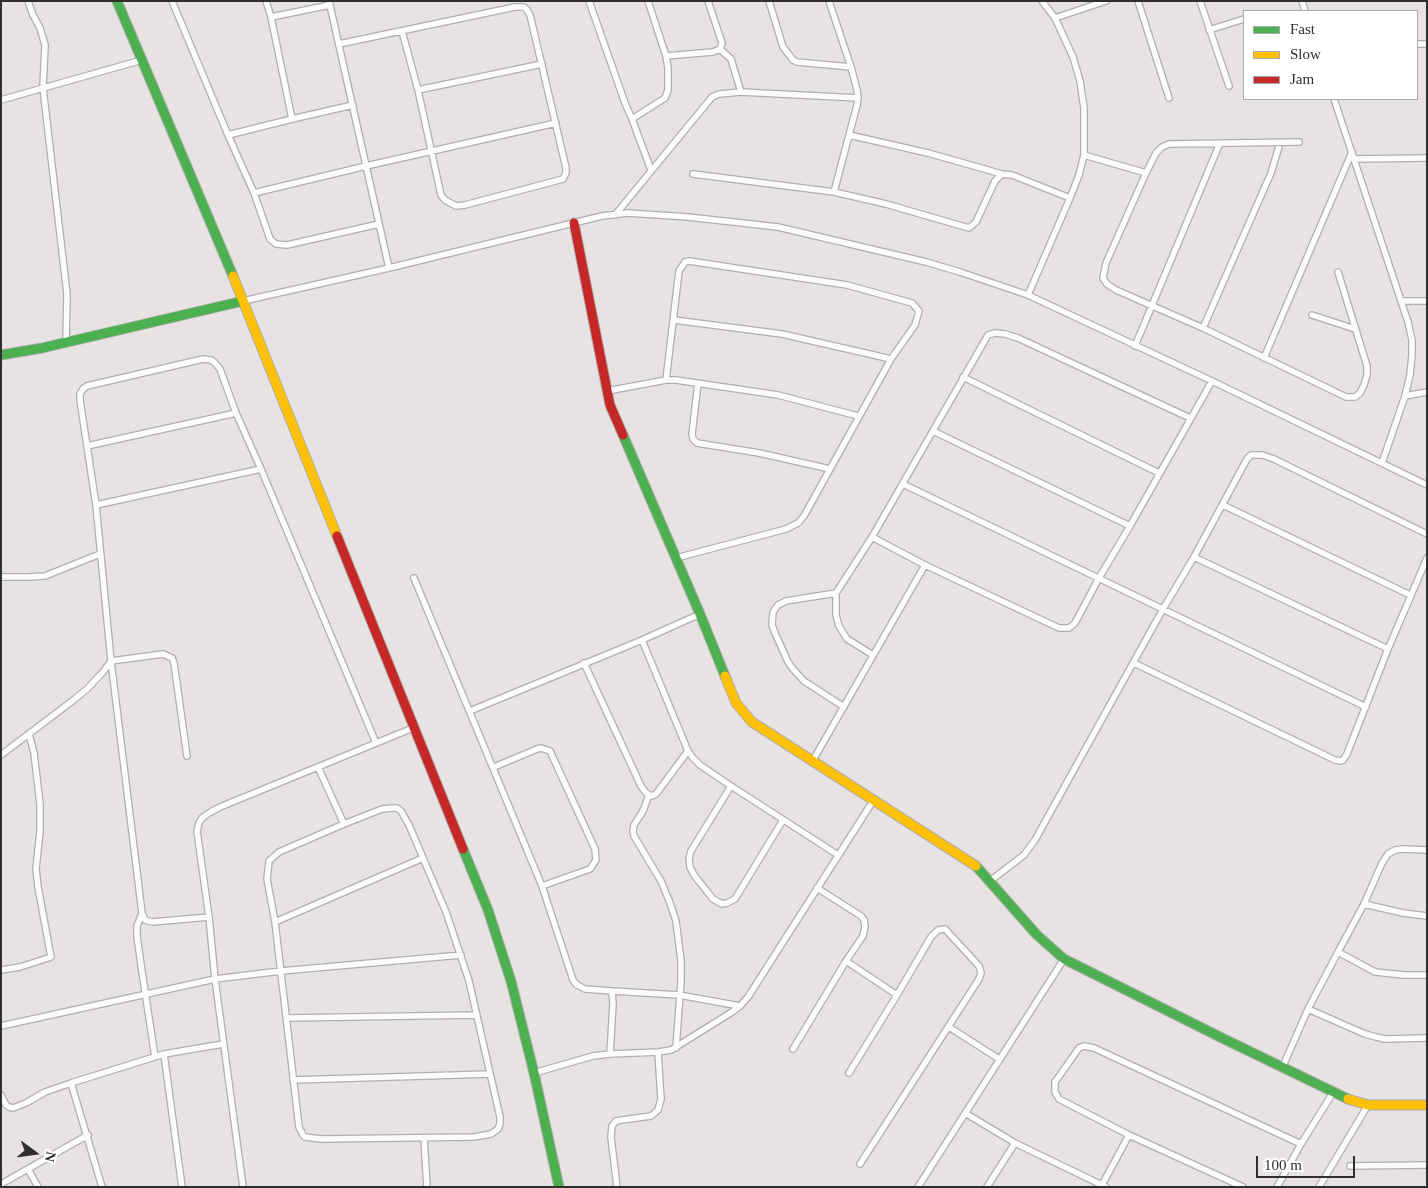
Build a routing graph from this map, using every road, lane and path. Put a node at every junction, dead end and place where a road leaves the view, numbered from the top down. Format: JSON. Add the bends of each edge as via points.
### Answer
{"nodes":[{"id":1,"x":28,"y":1,"type":"edge"},
{"id":2,"x":117,"y":1,"type":"edge"},
{"id":3,"x":172,"y":1,"type":"edge"},
{"id":4,"x":266,"y":1,"type":"edge"},
{"id":5,"x":588,"y":1,"type":"edge"},
{"id":6,"x":648,"y":1,"type":"edge"},
{"id":7,"x":708,"y":1,"type":"edge"},
{"id":8,"x":769,"y":1,"type":"edge"},
{"id":9,"x":829,"y":1,"type":"edge"},
{"id":10,"x":1042,"y":1,"type":"edge"},
{"id":11,"x":1106,"y":1,"type":"edge"},
{"id":12,"x":1138,"y":1,"type":"edge"},
{"id":13,"x":1200,"y":1,"type":"edge"},
{"id":14,"x":330,"y":3,"type":"edge"},
{"id":15,"x":271,"y":17,"type":"junction"},
{"id":16,"x":1055,"y":18,"type":"junction"},
{"id":17,"x":1243,"y":18,"type":"edge"},
{"id":18,"x":1209,"y":30,"type":"junction"},
{"id":19,"x":402,"y":31,"type":"junction"},
{"id":20,"x":339,"y":44,"type":"junction"},
{"id":21,"x":720,"y":48,"type":"junction"},
{"id":22,"x":666,"y":56,"type":"junction"},
{"id":23,"x":142,"y":60,"type":"junction"},
{"id":24,"x":542,"y":64,"type":"junction"},
{"id":25,"x":851,"y":67,"type":"junction"},
{"id":26,"x":1229,"y":86,"type":"dead end"},
{"id":27,"x":43,"y":88,"type":"junction"},
{"id":28,"x":418,"y":90,"type":"junction"},
{"id":29,"x":741,"y":92,"type":"junction"},
{"id":30,"x":858,"y":98,"type":"junction"},
{"id":31,"x":1169,"y":98,"type":"dead end"},
{"id":32,"x":1,"y":100,"type":"edge"},
{"id":33,"x":1334,"y":100,"type":"edge"},
{"id":34,"x":353,"y":105,"type":"junction"},
{"id":35,"x":632,"y":118,"type":"junction"},
{"id":36,"x":292,"y":119,"type":"junction"},
{"id":37,"x":556,"y":123,"type":"junction"},
{"id":38,"x":228,"y":135,"type":"junction"},
{"id":39,"x":849,"y":135,"type":"junction"},
{"id":40,"x":1299,"y":142,"type":"dead end"},
{"id":41,"x":1220,"y":143,"type":"junction"},
{"id":42,"x":1280,"y":143,"type":"junction"},
{"id":43,"x":431,"y":152,"type":"junction"},
{"id":44,"x":1352,"y":152,"type":"junction"},
{"id":45,"x":1084,"y":155,"type":"junction"},
{"id":46,"x":1427,"y":158,"type":"edge"},
{"id":47,"x":1354,"y":159,"type":"junction"},
{"id":48,"x":366,"y":166,"type":"junction"},
{"id":49,"x":650,"y":170,"type":"junction"},
{"id":50,"x":1146,"y":173,"type":"junction"},
{"id":51,"x":693,"y":174,"type":"dead end"},
{"id":52,"x":1002,"y":174,"type":"junction"},
{"id":53,"x":834,"y":192,"type":"junction"},
{"id":54,"x":254,"y":193,"type":"junction"},
{"id":55,"x":1070,"y":198,"type":"junction"},
{"id":56,"x":615,"y":214,"type":"junction"},
{"id":57,"x":574,"y":223,"type":"junction"},
{"id":58,"x":380,"y":224,"type":"junction"},
{"id":59,"x":389,"y":268,"type":"junction"},
{"id":60,"x":1338,"y":272,"type":"dead end"},
{"id":61,"x":1028,"y":296,"type":"junction"},
{"id":62,"x":243,"y":301,"type":"junction"},
{"id":63,"x":1401,"y":301,"type":"junction"},
{"id":64,"x":1427,"y":301,"type":"edge"},
{"id":65,"x":1151,"y":304,"type":"junction"},
{"id":66,"x":1312,"y":315,"type":"dead end"},
{"id":67,"x":674,"y":320,"type":"junction"},
{"id":68,"x":1202,"y":328,"type":"junction"},
{"id":69,"x":1354,"y":328,"type":"junction"},
{"id":70,"x":66,"y":342,"type":"junction"},
{"id":71,"x":1135,"y":346,"type":"junction"},
{"id":72,"x":1,"y":355,"type":"edge"},
{"id":73,"x":1264,"y":358,"type":"junction"},
{"id":74,"x":891,"y":359,"type":"junction"},
{"id":75,"x":963,"y":377,"type":"junction"},
{"id":76,"x":666,"y":380,"type":"junction"},
{"id":77,"x":1212,"y":381,"type":"junction"},
{"id":78,"x":698,"y":383,"type":"junction"},
{"id":79,"x":607,"y":391,"type":"junction"},
{"id":80,"x":1427,"y":392,"type":"edge"},
{"id":81,"x":1405,"y":396,"type":"junction"},
{"id":82,"x":236,"y":414,"type":"junction"},
{"id":83,"x":858,"y":416,"type":"junction"},
{"id":84,"x":1190,"y":418,"type":"junction"},
{"id":85,"x":933,"y":431,"type":"junction"},
{"id":86,"x":87,"y":446,"type":"junction"},
{"id":87,"x":1382,"y":463,"type":"junction"},
{"id":88,"x":261,"y":468,"type":"junction"},
{"id":89,"x":830,"y":469,"type":"junction"},
{"id":90,"x":1159,"y":473,"type":"junction"},
{"id":91,"x":904,"y":484,"type":"junction"},
{"id":92,"x":1427,"y":486,"type":"edge"},
{"id":93,"x":96,"y":505,"type":"junction"},
{"id":94,"x":1223,"y":505,"type":"junction"},
{"id":95,"x":1130,"y":526,"type":"junction"},
{"id":96,"x":1427,"y":534,"type":"edge"},
{"id":97,"x":872,"y":537,"type":"junction"},
{"id":98,"x":100,"y":554,"type":"junction"},
{"id":99,"x":1194,"y":557,"type":"junction"},
{"id":100,"x":676,"y":558,"type":"junction"},
{"id":101,"x":1427,"y":558,"type":"edge"},
{"id":102,"x":925,"y":565,"type":"junction"},
{"id":103,"x":1,"y":576,"type":"edge"},
{"id":104,"x":414,"y":578,"type":"dead end"},
{"id":105,"x":1099,"y":578,"type":"junction"},
{"id":106,"x":836,"y":593,"type":"junction"},
{"id":107,"x":1410,"y":595,"type":"junction"},
{"id":108,"x":1163,"y":609,"type":"junction"},
{"id":109,"x":700,"y":614,"type":"junction"},
{"id":110,"x":642,"y":640,"type":"junction"},
{"id":111,"x":1388,"y":649,"type":"junction"},
{"id":112,"x":873,"y":655,"type":"junction"},
{"id":113,"x":110,"y":661,"type":"junction"},
{"id":114,"x":584,"y":663,"type":"junction"},
{"id":115,"x":1134,"y":663,"type":"junction"},
{"id":116,"x":844,"y":707,"type":"junction"},
{"id":117,"x":1366,"y":707,"type":"junction"},
{"id":118,"x":470,"y":711,"type":"junction"},
{"id":119,"x":413,"y":728,"type":"junction"},
{"id":120,"x":28,"y":734,"type":"junction"},
{"id":121,"x":376,"y":743,"type":"junction"},
{"id":122,"x":688,"y":751,"type":"junction"},
{"id":123,"x":1,"y":755,"type":"edge"},
{"id":124,"x":187,"y":756,"type":"dead end"},
{"id":125,"x":812,"y":762,"type":"junction"},
{"id":126,"x":318,"y":767,"type":"junction"},
{"id":127,"x":494,"y":767,"type":"junction"},
{"id":128,"x":731,"y":786,"type":"junction"},
{"id":129,"x":650,"y":796,"type":"junction"},
{"id":130,"x":873,"y":801,"type":"junction"},
{"id":131,"x":783,"y":820,"type":"junction"},
{"id":132,"x":344,"y":824,"type":"junction"},
{"id":133,"x":1427,"y":850,"type":"edge"},
{"id":134,"x":838,"y":855,"type":"junction"},
{"id":135,"x":423,"y":858,"type":"junction"},
{"id":136,"x":990,"y":881,"type":"junction"},
{"id":137,"x":542,"y":886,"type":"junction"},
{"id":138,"x":817,"y":888,"type":"junction"},
{"id":139,"x":1364,"y":904,"type":"junction"},
{"id":140,"x":142,"y":913,"type":"junction"},
{"id":141,"x":1427,"y":916,"type":"edge"},
{"id":142,"x":210,"y":917,"type":"junction"},
{"id":143,"x":275,"y":922,"type":"junction"},
{"id":144,"x":1338,"y":952,"type":"junction"},
{"id":145,"x":461,"y":956,"type":"junction"},
{"id":146,"x":1064,"y":959,"type":"junction"},
{"id":147,"x":846,"y":961,"type":"junction"},
{"id":148,"x":1,"y":970,"type":"edge"},
{"id":149,"x":281,"y":971,"type":"junction"},
{"id":150,"x":1427,"y":975,"type":"edge"},
{"id":151,"x":215,"y":980,"type":"junction"},
{"id":152,"x":612,"y":990,"type":"junction"},
{"id":153,"x":145,"y":994,"type":"junction"},
{"id":154,"x":679,"y":995,"type":"junction"},
{"id":155,"x":897,"y":995,"type":"junction"},
{"id":156,"x":740,"y":1006,"type":"junction"},
{"id":157,"x":1308,"y":1009,"type":"junction"},
{"id":158,"x":477,"y":1015,"type":"junction"},
{"id":159,"x":287,"y":1018,"type":"junction"},
{"id":160,"x":1,"y":1026,"type":"edge"},
{"id":161,"x":949,"y":1028,"type":"junction"},
{"id":162,"x":1427,"y":1038,"type":"edge"},
{"id":163,"x":223,"y":1044,"type":"junction"},
{"id":164,"x":676,"y":1048,"type":"junction"},
{"id":165,"x":794,"y":1049,"type":"dead end"},
{"id":166,"x":658,"y":1052,"type":"junction"},
{"id":167,"x":164,"y":1054,"type":"junction"},
{"id":168,"x":610,"y":1054,"type":"junction"},
{"id":169,"x":155,"y":1057,"type":"junction"},
{"id":170,"x":999,"y":1060,"type":"junction"},
{"id":171,"x":1284,"y":1066,"type":"junction"},
{"id":172,"x":534,"y":1073,"type":"junction"},
{"id":173,"x":849,"y":1073,"type":"dead end"},
{"id":174,"x":490,"y":1074,"type":"junction"},
{"id":175,"x":293,"y":1080,"type":"junction"},
{"id":176,"x":71,"y":1083,"type":"junction"},
{"id":177,"x":1334,"y":1091,"type":"junction"},
{"id":178,"x":1,"y":1095,"type":"edge"},
{"id":179,"x":1368,"y":1105,"type":"junction"},
{"id":180,"x":1427,"y":1105,"type":"edge"},
{"id":181,"x":965,"y":1113,"type":"junction"},
{"id":182,"x":1129,"y":1134,"type":"junction"},
{"id":183,"x":88,"y":1135,"type":"junction"},
{"id":184,"x":424,"y":1138,"type":"junction"},
{"id":185,"x":1015,"y":1143,"type":"junction"},
{"id":186,"x":1302,"y":1144,"type":"junction"},
{"id":187,"x":860,"y":1164,"type":"dead end"},
{"id":188,"x":1427,"y":1165,"type":"edge"},
{"id":189,"x":1350,"y":1166,"type":"dead end"},
{"id":190,"x":28,"y":1170,"type":"junction"},
{"id":191,"x":1,"y":1184,"type":"edge"},
{"id":192,"x":1104,"y":1186,"type":"edge"},
{"id":193,"x":38,"y":1187,"type":"edge"},
{"id":194,"x":102,"y":1187,"type":"edge"},
{"id":195,"x":182,"y":1187,"type":"edge"},
{"id":196,"x":243,"y":1187,"type":"edge"},
{"id":197,"x":427,"y":1187,"type":"edge"},
{"id":198,"x":559,"y":1187,"type":"edge"},
{"id":199,"x":617,"y":1187,"type":"edge"},
{"id":200,"x":918,"y":1187,"type":"edge"},
{"id":201,"x":988,"y":1187,"type":"edge"},
{"id":202,"x":1243,"y":1187,"type":"edge"},
{"id":203,"x":1277,"y":1187,"type":"edge"},
{"id":204,"x":1319,"y":1187,"type":"edge"}],
"edges":[{"from":1,"to":27,"type":"street","via":[[45,45]]},
{"from":2,"to":23,"type":"street"},
{"from":3,"to":38,"type":"street"},
{"from":4,"to":15,"type":"street"},
{"from":5,"to":35,"type":"street"},
{"from":6,"to":22,"type":"street"},
{"from":7,"to":21,"type":"street","via":[[722,43]]},
{"from":8,"to":25,"type":"street","via":[[789,57],[797,62]]},
{"from":9,"to":25,"type":"street"},
{"from":10,"to":16,"type":"street"},
{"from":11,"to":16,"type":"street"},
{"from":12,"to":31,"type":"street"},
{"from":13,"to":18,"type":"street"},
{"from":14,"to":15,"type":"street"},
{"from":14,"to":20,"type":"street"},
{"from":15,"to":36,"type":"street"},
{"from":16,"to":45,"type":"street","via":[[1080,81],[1084,108]]},
{"from":17,"to":18,"type":"street"},
{"from":18,"to":26,"type":"street"},
{"from":19,"to":20,"type":"street"},
{"from":19,"to":24,"type":"street","via":[[515,6],[524,7],[530,16]]},
{"from":19,"to":28,"type":"street"},
{"from":20,"to":34,"type":"street"},
{"from":21,"to":22,"type":"street","via":[[713,52]]},
{"from":21,"to":29,"type":"street","via":[[731,59]]},
{"from":22,"to":35,"type":"street","via":[[669,82],[665,98]]},
{"from":23,"to":27,"type":"street"},
{"from":23,"to":62,"type":"street"},
{"from":24,"to":28,"type":"street"},
{"from":24,"to":37,"type":"street"},
{"from":25,"to":30,"type":"street"},
{"from":27,"to":32,"type":"street"},
{"from":27,"to":70,"type":"street","via":[[66,285]]},
{"from":28,"to":43,"type":"street"},
{"from":29,"to":30,"type":"street"},
{"from":29,"to":49,"type":"street","via":[[712,97]]},
{"from":30,"to":39,"type":"street"},
{"from":33,"to":44,"type":"street"},
{"from":34,"to":36,"type":"street"},
{"from":34,"to":48,"type":"street"},
{"from":35,"to":49,"type":"street"},
{"from":36,"to":38,"type":"street"},
{"from":37,"to":43,"type":"street"},
{"from":37,"to":43,"type":"street","via":[[566,168],[563,180],[465,205],[456,206],[441,195]]},
{"from":38,"to":54,"type":"street"},
{"from":39,"to":52,"type":"street"},
{"from":39,"to":53,"type":"street"},
{"from":40,"to":42,"type":"street"},
{"from":41,"to":42,"type":"street"},
{"from":41,"to":50,"type":"street","via":[[1169,144],[1156,152]]},
{"from":41,"to":65,"type":"street"},
{"from":42,"to":68,"type":"street","via":[[1271,173]]},
{"from":43,"to":48,"type":"street"},
{"from":44,"to":47,"type":"street"},
{"from":44,"to":73,"type":"street"},
{"from":45,"to":50,"type":"street"},
{"from":45,"to":55,"type":"street"},
{"from":46,"to":47,"type":"street"},
{"from":47,"to":63,"type":"street"},
{"from":48,"to":54,"type":"street"},
{"from":48,"to":58,"type":"street"},
{"from":49,"to":56,"type":"street"},
{"from":50,"to":65,"type":"street","via":[[1106,263],[1103,278],[1116,290]]},
{"from":51,"to":53,"type":"street"},
{"from":52,"to":53,"type":"street","via":[[995,181],[976,222],[969,228]]},
{"from":52,"to":55,"type":"street"},
{"from":54,"to":58,"type":"street","via":[[270,239],[276,244]]},
{"from":55,"to":61,"type":"street"},
{"from":56,"to":57,"type":"street"},
{"from":56,"to":61,"type":"street","via":[[688,217],[778,227],[926,262]]},
{"from":57,"to":59,"type":"street"},
{"from":57,"to":79,"type":"street"},
{"from":58,"to":59,"type":"street"},
{"from":59,"to":62,"type":"street"},
{"from":60,"to":69,"type":"street"},
{"from":61,"to":71,"type":"street"},
{"from":62,"to":70,"type":"street"},
{"from":62,"to":119,"type":"street"},
{"from":63,"to":64,"type":"street"},
{"from":63,"to":81,"type":"street","via":[[1412,347]]},
{"from":65,"to":68,"type":"street"},
{"from":65,"to":71,"type":"street"},
{"from":66,"to":69,"type":"street"},
{"from":67,"to":74,"type":"street","via":[[782,334]]},
{"from":67,"to":74,"type":"street","via":[[679,271],[689,261],[847,285],[906,301],[919,311],[914,325]]},
{"from":67,"to":76,"type":"street"},
{"from":68,"to":73,"type":"street"},
{"from":69,"to":73,"type":"street","via":[[1367,366],[1364,385],[1356,397],[1346,397]]},
{"from":70,"to":72,"type":"street"},
{"from":71,"to":77,"type":"street"},
{"from":74,"to":83,"type":"street"},
{"from":75,"to":84,"type":"street","via":[[988,335],[1005,334]]},
{"from":75,"to":85,"type":"street"},
{"from":75,"to":90,"type":"street"},
{"from":76,"to":78,"type":"street"},
{"from":76,"to":79,"type":"street"},
{"from":77,"to":84,"type":"street"},
{"from":77,"to":87,"type":"street"},
{"from":78,"to":83,"type":"street","via":[[778,395]]},
{"from":78,"to":89,"type":"street","via":[[692,434],[697,443]]},
{"from":79,"to":100,"type":"street","via":[[610,405]]},
{"from":80,"to":81,"type":"street"},
{"from":81,"to":87,"type":"street"},
{"from":82,"to":86,"type":"street"},
{"from":82,"to":86,"type":"street","via":[[220,369],[210,360],[203,359],[83,389],[80,400]]},
{"from":82,"to":88,"type":"street"},
{"from":83,"to":89,"type":"street"},
{"from":84,"to":90,"type":"street"},
{"from":85,"to":91,"type":"street"},
{"from":85,"to":95,"type":"street"},
{"from":86,"to":93,"type":"street"},
{"from":87,"to":92,"type":"street"},
{"from":88,"to":93,"type":"street"},
{"from":88,"to":121,"type":"street"},
{"from":89,"to":100,"type":"street","via":[[804,516],[793,526]]},
{"from":90,"to":95,"type":"street"},
{"from":91,"to":97,"type":"street"},
{"from":91,"to":105,"type":"street"},
{"from":93,"to":98,"type":"street"},
{"from":94,"to":96,"type":"street","via":[[1247,459],[1251,455],[1262,455]]},
{"from":94,"to":99,"type":"street"},
{"from":94,"to":107,"type":"street"},
{"from":95,"to":105,"type":"street"},
{"from":97,"to":102,"type":"street"},
{"from":97,"to":106,"type":"street"},
{"from":98,"to":103,"type":"street","via":[[45,576]]},
{"from":98,"to":113,"type":"street"},
{"from":99,"to":108,"type":"street"},
{"from":99,"to":111,"type":"street"},
{"from":100,"to":109,"type":"street"},
{"from":101,"to":107,"type":"street"},
{"from":102,"to":105,"type":"street","via":[[1063,629],[1075,623]]},
{"from":102,"to":112,"type":"street"},
{"from":104,"to":118,"type":"street"},
{"from":105,"to":108,"type":"street"},
{"from":106,"to":112,"type":"street","via":[[839,626],[848,639]]},
{"from":106,"to":116,"type":"street","via":[[778,605],[772,625],[788,662],[798,675]]},
{"from":107,"to":111,"type":"street"},
{"from":108,"to":115,"type":"street"},
{"from":108,"to":117,"type":"street"},
{"from":109,"to":110,"type":"street"},
{"from":109,"to":125,"type":"street","via":[[736,703],[757,726]]},
{"from":110,"to":114,"type":"street"},
{"from":110,"to":122,"type":"street"},
{"from":111,"to":117,"type":"street"},
{"from":112,"to":116,"type":"street"},
{"from":113,"to":120,"type":"street","via":[[87,688]]},
{"from":113,"to":124,"type":"street","via":[[156,654],[172,658]]},
{"from":113,"to":140,"type":"street"},
{"from":114,"to":118,"type":"street"},
{"from":114,"to":129,"type":"street","via":[[641,786]]},
{"from":115,"to":117,"type":"street","via":[[1338,761],[1345,758]]},
{"from":115,"to":136,"type":"street","via":[[1035,840],[1024,855]]},
{"from":116,"to":125,"type":"street"},
{"from":118,"to":127,"type":"street"},
{"from":119,"to":121,"type":"street"},
{"from":119,"to":172,"type":"street","via":[[491,918]]},
{"from":120,"to":123,"type":"street"},
{"from":120,"to":148,"type":"street","via":[[34,753],[40,804],[38,887],[52,957]]},
{"from":121,"to":126,"type":"street"},
{"from":122,"to":128,"type":"street","via":[[700,765]]},
{"from":122,"to":129,"type":"street","via":[[656,794]]},
{"from":125,"to":130,"type":"street"},
{"from":126,"to":132,"type":"street"},
{"from":126,"to":142,"type":"street","via":[[220,807],[199,822],[197,831]]},
{"from":127,"to":137,"type":"street"},
{"from":127,"to":137,"type":"street","via":[[541,748],[550,751],[595,849],[596,860],[590,869]]},
{"from":128,"to":131,"type":"street"},
{"from":128,"to":131,"type":"street","via":[[689,858],[694,875],[713,899],[722,904],[735,899]]},
{"from":129,"to":154,"type":"street","via":[[633,832],[661,881],[676,921],[681,961]]},
{"from":130,"to":134,"type":"street"},
{"from":130,"to":136,"type":"street","via":[[968,860]]},
{"from":131,"to":134,"type":"street"},
{"from":132,"to":135,"type":"street","via":[[382,809],[397,808],[408,822]]},
{"from":132,"to":143,"type":"street","via":[[279,852],[269,861],[267,879]]},
{"from":133,"to":139,"type":"street","via":[[1389,852]]},
{"from":134,"to":138,"type":"street"},
{"from":135,"to":143,"type":"street"},
{"from":135,"to":145,"type":"street"},
{"from":136,"to":146,"type":"street","via":[[1037,935]]},
{"from":137,"to":152,"type":"street","via":[[573,980],[585,989]]},
{"from":138,"to":147,"type":"street","via":[[864,920],[863,936]]},
{"from":138,"to":156,"type":"street"},
{"from":139,"to":141,"type":"street"},
{"from":139,"to":144,"type":"street"},
{"from":140,"to":142,"type":"street","via":[[145,920],[152,922]]},
{"from":140,"to":153,"type":"street","via":[[137,926]]},
{"from":142,"to":151,"type":"street"},
{"from":143,"to":149,"type":"street"},
{"from":144,"to":150,"type":"street","via":[[1375,972]]},
{"from":144,"to":157,"type":"street"},
{"from":145,"to":149,"type":"street"},
{"from":145,"to":158,"type":"street"},
{"from":146,"to":170,"type":"street"},
{"from":146,"to":171,"type":"street"},
{"from":147,"to":155,"type":"street"},
{"from":147,"to":165,"type":"street"},
{"from":149,"to":151,"type":"street"},
{"from":149,"to":159,"type":"street"},
{"from":151,"to":153,"type":"street"},
{"from":151,"to":163,"type":"street"},
{"from":152,"to":154,"type":"street"},
{"from":152,"to":168,"type":"street"},
{"from":153,"to":160,"type":"street"},
{"from":153,"to":169,"type":"street"},
{"from":154,"to":156,"type":"street"},
{"from":154,"to":164,"type":"street"},
{"from":155,"to":161,"type":"street","via":[[932,937],[938,930],[945,929],[978,963],[980,970],[977,983]]},
{"from":155,"to":173,"type":"street"},
{"from":156,"to":164,"type":"street"},
{"from":157,"to":162,"type":"street","via":[[1376,1037]]},
{"from":157,"to":171,"type":"street"},
{"from":158,"to":159,"type":"street"},
{"from":158,"to":174,"type":"street"},
{"from":159,"to":175,"type":"street"},
{"from":161,"to":170,"type":"street"},
{"from":161,"to":187,"type":"street"},
{"from":163,"to":167,"type":"street"},
{"from":163,"to":196,"type":"street"},
{"from":164,"to":166,"type":"street"},
{"from":166,"to":168,"type":"street"},
{"from":166,"to":199,"type":"street","via":[[661,1099],[658,1110],[651,1116],[616,1121],[612,1126]]},
{"from":167,"to":169,"type":"street"},
{"from":167,"to":195,"type":"street"},
{"from":168,"to":172,"type":"street","via":[[579,1059]]},
{"from":169,"to":176,"type":"street"},
{"from":170,"to":181,"type":"street"},
{"from":171,"to":177,"type":"street"},
{"from":172,"to":198,"type":"street"},
{"from":174,"to":175,"type":"street"},
{"from":174,"to":184,"type":"street","via":[[500,1117],[498,1129],[482,1136]]},
{"from":175,"to":184,"type":"street","via":[[298,1121],[306,1137]]},
{"from":176,"to":178,"type":"street","via":[[13,1108],[6,1105]]},
{"from":176,"to":183,"type":"street"},
{"from":177,"to":179,"type":"street"},
{"from":177,"to":186,"type":"street"},
{"from":179,"to":180,"type":"street"},
{"from":179,"to":204,"type":"street"},
{"from":181,"to":185,"type":"street"},
{"from":181,"to":200,"type":"street"},
{"from":182,"to":186,"type":"street","via":[[1056,1096],[1056,1082],[1080,1048],[1094,1048]]},
{"from":182,"to":192,"type":"street"},
{"from":182,"to":202,"type":"street"},
{"from":183,"to":190,"type":"street"},
{"from":183,"to":194,"type":"street"},
{"from":184,"to":197,"type":"street"},
{"from":185,"to":192,"type":"street"},
{"from":185,"to":201,"type":"street"},
{"from":186,"to":203,"type":"street"},
{"from":188,"to":189,"type":"street"},
{"from":190,"to":191,"type":"street"},
{"from":190,"to":193,"type":"street"}]}
